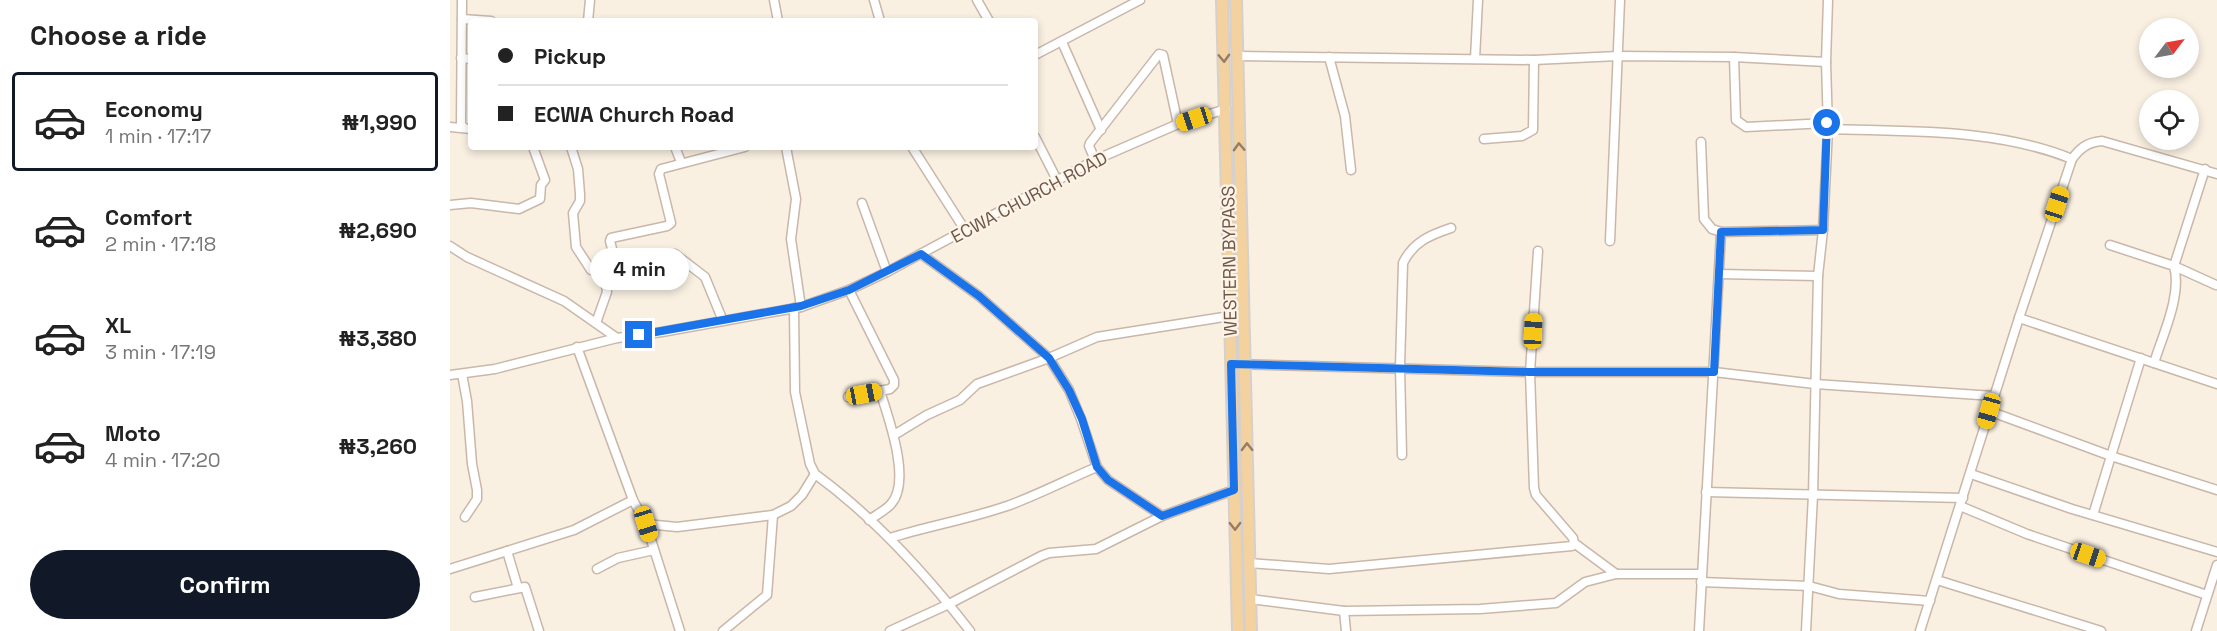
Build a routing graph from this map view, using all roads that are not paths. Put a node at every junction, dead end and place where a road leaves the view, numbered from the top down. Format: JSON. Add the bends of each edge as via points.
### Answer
{"nodes":[{"id":1,"x":462,"y":0,"type":"edge"},
{"id":2,"x":590,"y":0,"type":"edge"},
{"id":3,"x":774,"y":0,"type":"edge"},
{"id":4,"x":874,"y":0,"type":"edge"},
{"id":5,"x":977,"y":0,"type":"edge"},
{"id":6,"x":1140,"y":0,"type":"edge"},
{"id":7,"x":1222,"y":0,"type":"edge"},
{"id":8,"x":1236,"y":0,"type":"edge"},
{"id":9,"x":1478,"y":0,"type":"edge"},
{"id":10,"x":1620,"y":0,"type":"edge"},
{"id":11,"x":1828,"y":0,"type":"edge"},
{"id":12,"x":588,"y":18,"type":"edge"},
{"id":13,"x":777,"y":18,"type":"edge"},
{"id":14,"x":879,"y":18,"type":"edge"},
{"id":15,"x":986,"y":18,"type":"edge"},
{"id":16,"x":462,"y":19,"type":"junction"},
{"id":17,"x":468,"y":19,"type":"edge"},
{"id":18,"x":1062,"y":42,"type":"junction"},
{"id":19,"x":1038,"y":54,"type":"edge"},
{"id":20,"x":1237,"y":56,"type":"junction"},
{"id":21,"x":1618,"y":56,"type":"junction"},
{"id":22,"x":1329,"y":57,"type":"junction"},
{"id":23,"x":1734,"y":57,"type":"junction"},
{"id":24,"x":461,"y":58,"type":"junction"},
{"id":25,"x":468,"y":59,"type":"edge"},
{"id":26,"x":1475,"y":59,"type":"junction"},
{"id":27,"x":1534,"y":60,"type":"junction"},
{"id":28,"x":1826,"y":62,"type":"junction"},
{"id":29,"x":1226,"y":109,"type":"junction"},
{"id":30,"x":1178,"y":124,"type":"junction"},
{"id":31,"x":1827,"y":126,"type":"junction"},
{"id":32,"x":450,"y":127,"type":"edge"},
{"id":33,"x":467,"y":128,"type":"edge"},
{"id":34,"x":1101,"y":130,"type":"junction"},
{"id":35,"x":1484,"y":139,"type":"dead end"},
{"id":36,"x":1701,"y":142,"type":"dead end"},
{"id":37,"x":1038,"y":143,"type":"edge"},
{"id":38,"x":534,"y":150,"type":"edge"},
{"id":39,"x":572,"y":150,"type":"edge"},
{"id":40,"x":676,"y":150,"type":"edge"},
{"id":41,"x":732,"y":150,"type":"edge"},
{"id":42,"x":787,"y":150,"type":"edge"},
{"id":43,"x":914,"y":150,"type":"edge"},
{"id":44,"x":2072,"y":159,"type":"junction"},
{"id":45,"x":1095,"y":160,"type":"junction"},
{"id":46,"x":681,"y":162,"type":"junction"},
{"id":47,"x":2205,"y":169,"type":"junction"},
{"id":48,"x":1351,"y":170,"type":"dead end"},
{"id":49,"x":2217,"y":174,"type":"edge"},
{"id":50,"x":1057,"y":180,"type":"junction"},
{"id":51,"x":862,"y":203,"type":"dead end"},
{"id":52,"x":450,"y":205,"type":"edge"},
{"id":53,"x":1451,"y":228,"type":"dead end"},
{"id":54,"x":965,"y":230,"type":"junction"},
{"id":55,"x":1823,"y":230,"type":"junction"},
{"id":56,"x":1721,"y":232,"type":"junction"},
{"id":57,"x":1610,"y":241,"type":"dead end"},
{"id":58,"x":2110,"y":245,"type":"dead end"},
{"id":59,"x":450,"y":246,"type":"edge"},
{"id":60,"x":1538,"y":251,"type":"dead end"},
{"id":61,"x":921,"y":254,"type":"junction"},
{"id":62,"x":2174,"y":266,"type":"junction"},
{"id":63,"x":617,"y":268,"type":"junction"},
{"id":64,"x":887,"y":272,"type":"junction"},
{"id":65,"x":604,"y":273,"type":"junction"},
{"id":66,"x":1719,"y":274,"type":"junction"},
{"id":67,"x":1818,"y":276,"type":"junction"},
{"id":68,"x":2216,"y":285,"type":"edge"},
{"id":69,"x":849,"y":290,"type":"junction"},
{"id":70,"x":797,"y":307,"type":"junction"},
{"id":71,"x":1230,"y":316,"type":"junction"},
{"id":72,"x":2019,"y":318,"type":"junction"},
{"id":73,"x":723,"y":321,"type":"junction"},
{"id":74,"x":596,"y":323,"type":"junction"},
{"id":75,"x":617,"y":338,"type":"junction"},
{"id":76,"x":577,"y":347,"type":"junction"},
{"id":77,"x":1049,"y":358,"type":"junction"},
{"id":78,"x":2141,"y":358,"type":"junction"},
{"id":79,"x":1245,"y":363,"type":"junction"},
{"id":80,"x":2154,"y":363,"type":"junction"},
{"id":81,"x":1231,"y":364,"type":"junction"},
{"id":82,"x":1400,"y":367,"type":"junction"},
{"id":83,"x":1530,"y":372,"type":"junction"},
{"id":84,"x":1714,"y":372,"type":"junction"},
{"id":85,"x":462,"y":374,"type":"junction"},
{"id":86,"x":450,"y":375,"type":"edge"},
{"id":87,"x":1815,"y":384,"type":"junction"},
{"id":88,"x":2217,"y":384,"type":"edge"},
{"id":89,"x":880,"y":391,"type":"junction"},
{"id":90,"x":1994,"y":396,"type":"junction"},
{"id":91,"x":848,"y":397,"type":"dead end"},
{"id":92,"x":1989,"y":411,"type":"junction"},
{"id":93,"x":894,"y":435,"type":"junction"},
{"id":94,"x":1402,"y":455,"type":"dead end"},
{"id":95,"x":2111,"y":456,"type":"junction"},
{"id":96,"x":1097,"y":467,"type":"junction"},
{"id":97,"x":815,"y":474,"type":"junction"},
{"id":98,"x":1971,"y":474,"type":"junction"},
{"id":99,"x":1234,"y":490,"type":"junction"},
{"id":100,"x":2217,"y":490,"type":"edge"},
{"id":101,"x":1706,"y":492,"type":"junction"},
{"id":102,"x":1813,"y":495,"type":"junction"},
{"id":103,"x":633,"y":500,"type":"junction"},
{"id":104,"x":1962,"y":502,"type":"junction"},
{"id":105,"x":773,"y":515,"type":"junction"},
{"id":106,"x":2093,"y":515,"type":"junction"},
{"id":107,"x":1162,"y":516,"type":"junction"},
{"id":108,"x":465,"y":517,"type":"dead end"},
{"id":109,"x":869,"y":520,"type":"junction"},
{"id":110,"x":646,"y":524,"type":"junction"},
{"id":111,"x":890,"y":538,"type":"junction"},
{"id":112,"x":1574,"y":543,"type":"junction"},
{"id":113,"x":654,"y":550,"type":"junction"},
{"id":114,"x":507,"y":551,"type":"junction"},
{"id":115,"x":2217,"y":552,"type":"edge"},
{"id":116,"x":1249,"y":563,"type":"junction"},
{"id":117,"x":2217,"y":565,"type":"edge"},
{"id":118,"x":450,"y":569,"type":"edge"},
{"id":119,"x":597,"y":569,"type":"dead end"},
{"id":120,"x":1616,"y":574,"type":"junction"},
{"id":121,"x":1701,"y":578,"type":"junction"},
{"id":122,"x":1937,"y":580,"type":"junction"},
{"id":123,"x":1809,"y":586,"type":"junction"},
{"id":124,"x":518,"y":588,"type":"junction"},
{"id":125,"x":2211,"y":592,"type":"edge"},
{"id":126,"x":475,"y":597,"type":"dead end"},
{"id":127,"x":1250,"y":599,"type":"junction"},
{"id":128,"x":1930,"y":601,"type":"junction"},
{"id":129,"x":950,"y":604,"type":"junction"},
{"id":130,"x":1344,"y":611,"type":"junction"},
{"id":131,"x":539,"y":631,"type":"edge"},
{"id":132,"x":680,"y":631,"type":"edge"},
{"id":133,"x":723,"y":631,"type":"edge"},
{"id":134,"x":890,"y":631,"type":"edge"},
{"id":135,"x":970,"y":631,"type":"edge"},
{"id":136,"x":1238,"y":631,"type":"edge"},
{"id":137,"x":1251,"y":631,"type":"edge"},
{"id":138,"x":1346,"y":631,"type":"edge"},
{"id":139,"x":1699,"y":631,"type":"edge"},
{"id":140,"x":1806,"y":631,"type":"edge"},
{"id":141,"x":1920,"y":631,"type":"edge"},
{"id":142,"x":2101,"y":631,"type":"edge"},
{"id":143,"x":2196,"y":631,"type":"edge"}],
"edges":[{"from":1,"to":16,"type":"street"},
{"from":2,"to":12,"type":"street"},
{"from":3,"to":13,"type":"street"},
{"from":4,"to":14,"type":"street"},
{"from":5,"to":15,"type":"street"},
{"from":6,"to":18,"type":"street"},
{"from":7,"to":29,"type":"main road","name":"WESTERN BYPASS","one_way":true},
{"from":8,"to":20,"type":"main road","name":"WESTERN BYPASS"},
{"from":9,"to":26,"type":"street"},
{"from":10,"to":21,"type":"street"},
{"from":11,"to":28,"type":"street"},
{"from":16,"to":17,"type":"street"},
{"from":16,"to":24,"type":"street"},
{"from":18,"to":19,"type":"street"},
{"from":18,"to":34,"type":"street"},
{"from":20,"to":22,"type":"street"},
{"from":79,"to":20,"type":"main road","name":"WESTERN BYPASS","one_way":true},
{"from":21,"to":23,"type":"street"},
{"from":21,"to":27,"type":"street"},
{"from":21,"to":57,"type":"street"},
{"from":22,"to":26,"type":"street"},
{"from":22,"to":48,"type":"street","via":[[1345,116]]},
{"from":23,"to":28,"type":"street"},
{"from":23,"to":31,"type":"street","via":[[1736,120],[1740,124]]},
{"from":24,"to":25,"type":"street"},
{"from":24,"to":33,"type":"street","via":[[461,124]]},
{"from":26,"to":27,"type":"street"},
{"from":27,"to":35,"type":"street","via":[[1533,130],[1522,136]]},
{"from":28,"to":31,"type":"street"},
{"from":29,"to":30,"type":"street","name":"ECWA CHURCH ROAD"},
{"from":29,"to":71,"type":"main road","name":"WESTERN BYPASS"},
{"from":30,"to":34,"type":"street","via":[[1163,55],[1159,54]]},
{"from":30,"to":45,"type":"street","name":"ECWA CHURCH ROAD"},
{"from":31,"to":44,"type":"street","via":[[2013,141]]},
{"from":31,"to":55,"type":"street"},
{"from":32,"to":33,"type":"street"},
{"from":34,"to":45,"type":"street","via":[[1089,146]]},
{"from":36,"to":56,"type":"street","via":[[1704,219],[1712,229]]},
{"from":37,"to":50,"type":"street"},
{"from":38,"to":52,"type":"street","via":[[545,180],[540,187],[540,199],[519,209],[471,203]]},
{"from":39,"to":65,"type":"street","via":[[580,194],[573,213],[576,247],[591,270]]},
{"from":40,"to":46,"type":"street"},
{"from":41,"to":46,"type":"street"},
{"from":42,"to":70,"type":"street","via":[[796,199],[791,239]]},
{"from":43,"to":54,"type":"street"},
{"from":44,"to":47,"type":"street","via":[[2084,147],[2102,141]]},
{"from":44,"to":72,"type":"street"},
{"from":45,"to":50,"type":"street","name":"ECWA CHURCH ROAD"},
{"from":46,"to":63,"type":"street","via":[[659,171],[670,225],[611,238]]},
{"from":47,"to":49,"type":"street"},
{"from":47,"to":62,"type":"street"},
{"from":50,"to":54,"type":"street","name":"ECWA CHURCH ROAD"},
{"from":51,"to":64,"type":"street"},
{"from":53,"to":82,"type":"street","via":[[1422,240],[1408,252],[1403,263]]},
{"from":54,"to":61,"type":"street","name":"ECWA CHURCH ROAD"},
{"from":55,"to":56,"type":"street"},
{"from":55,"to":67,"type":"street"},
{"from":56,"to":66,"type":"street"},
{"from":58,"to":62,"type":"street"},
{"from":59,"to":74,"type":"street","via":[[564,301]]},
{"from":60,"to":83,"type":"street"},
{"from":61,"to":64,"type":"street","name":"ECWA CHURCH ROAD"},
{"from":61,"to":77,"type":"street","via":[[979,296]]},
{"from":62,"to":68,"type":"street"},
{"from":62,"to":80,"type":"street","via":[[2176,292]]},
{"from":63,"to":65,"type":"street"},
{"from":63,"to":73,"type":"street","via":[[675,254],[705,277]]},
{"from":64,"to":69,"type":"street","name":"ECWA CHURCH ROAD"},
{"from":65,"to":74,"type":"street","via":[[607,292]]},
{"from":66,"to":67,"type":"street"},
{"from":66,"to":84,"type":"street"},
{"from":67,"to":87,"type":"street"},
{"from":69,"to":70,"type":"street","name":"ECWA CHURCH ROAD"},
{"from":69,"to":89,"type":"street","via":[[894,380],[890,389]]},
{"from":70,"to":73,"type":"street","name":"ECWA CHURCH ROAD"},
{"from":70,"to":97,"type":"street","via":[[795,392]]},
{"from":71,"to":77,"type":"street","via":[[1097,337]]},
{"from":71,"to":81,"type":"main road","name":"WESTERN BYPASS"},
{"from":72,"to":78,"type":"street"},
{"from":72,"to":90,"type":"street"},
{"from":73,"to":75,"type":"street","name":"ECWA CHURCH ROAD"},
{"from":74,"to":75,"type":"street"},
{"from":75,"to":76,"type":"street","name":"ECWA CHURCH ROAD"},
{"from":76,"to":85,"type":"street","name":"ECWA CHURCH ROAD"},
{"from":76,"to":103,"type":"street"},
{"from":77,"to":93,"type":"street","via":[[977,384],[960,400]]},
{"from":77,"to":96,"type":"street","via":[[1082,419]]},
{"from":78,"to":80,"type":"street"},
{"from":78,"to":95,"type":"street"},
{"from":79,"to":81,"type":"street"},
{"from":79,"to":82,"type":"street"},
{"from":116,"to":79,"type":"main road","name":"WESTERN BYPASS","one_way":true},
{"from":80,"to":88,"type":"street"},
{"from":81,"to":99,"type":"main road","name":"WESTERN BYPASS"},
{"from":82,"to":83,"type":"street"},
{"from":82,"to":94,"type":"street"},
{"from":83,"to":84,"type":"street"},
{"from":83,"to":112,"type":"street","via":[[1534,488]]},
{"from":84,"to":87,"type":"street"},
{"from":84,"to":101,"type":"street"},
{"from":85,"to":86,"type":"street","name":"ECWA CHURCH ROAD"},
{"from":85,"to":108,"type":"street","via":[[477,490],[477,499]]},
{"from":87,"to":90,"type":"street"},
{"from":87,"to":102,"type":"street"},
{"from":89,"to":91,"type":"street"},
{"from":89,"to":93,"type":"street"},
{"from":90,"to":92,"type":"street"},
{"from":92,"to":95,"type":"street"},
{"from":92,"to":98,"type":"street"},
{"from":93,"to":109,"type":"street","via":[[899,486],[891,504]]},
{"from":95,"to":100,"type":"street"},
{"from":95,"to":106,"type":"street"},
{"from":96,"to":107,"type":"street","via":[[1108,480]]},
{"from":96,"to":111,"type":"street","via":[[1007,506]]},
{"from":97,"to":105,"type":"street","via":[[791,506]]},
{"from":97,"to":109,"type":"street"},
{"from":98,"to":104,"type":"street"},
{"from":98,"to":106,"type":"street"},
{"from":99,"to":107,"type":"street"},
{"from":99,"to":136,"type":"main road","name":"WESTERN BYPASS","one_way":true},
{"from":101,"to":102,"type":"street"},
{"from":101,"to":121,"type":"street"},
{"from":102,"to":104,"type":"street"},
{"from":102,"to":123,"type":"street"},
{"from":103,"to":110,"type":"street"},
{"from":103,"to":114,"type":"street","via":[[574,530]]},
{"from":104,"to":122,"type":"street"},
{"from":104,"to":125,"type":"street","via":[[2027,534]]},
{"from":105,"to":110,"type":"street","via":[[677,527]]},
{"from":105,"to":133,"type":"street","via":[[767,595]]},
{"from":106,"to":115,"type":"street"},
{"from":107,"to":129,"type":"street","via":[[1096,549],[1041,556]]},
{"from":109,"to":111,"type":"street"},
{"from":110,"to":113,"type":"street"},
{"from":111,"to":129,"type":"street"},
{"from":112,"to":116,"type":"street","via":[[1567,548],[1329,569]]},
{"from":112,"to":120,"type":"street"},
{"from":113,"to":119,"type":"street","via":[[618,558]]},
{"from":113,"to":132,"type":"street"},
{"from":114,"to":118,"type":"street"},
{"from":114,"to":124,"type":"street"},
{"from":116,"to":127,"type":"main road","name":"WESTERN BYPASS"},
{"from":117,"to":125,"type":"street"},
{"from":120,"to":121,"type":"street"},
{"from":120,"to":130,"type":"street","via":[[1585,582],[1556,603],[1480,609]]},
{"from":121,"to":123,"type":"street"},
{"from":121,"to":139,"type":"street"},
{"from":122,"to":128,"type":"street"},
{"from":122,"to":142,"type":"street"},
{"from":123,"to":128,"type":"street","via":[[1839,594]]},
{"from":123,"to":140,"type":"street"},
{"from":124,"to":126,"type":"street"},
{"from":124,"to":131,"type":"street","via":[[527,588]]},
{"from":125,"to":143,"type":"street"},
{"from":127,"to":130,"type":"street"},
{"from":127,"to":137,"type":"main road","name":"WESTERN BYPASS"},
{"from":128,"to":141,"type":"street"},
{"from":129,"to":134,"type":"street"},
{"from":129,"to":135,"type":"street"},
{"from":130,"to":138,"type":"street"}]}
